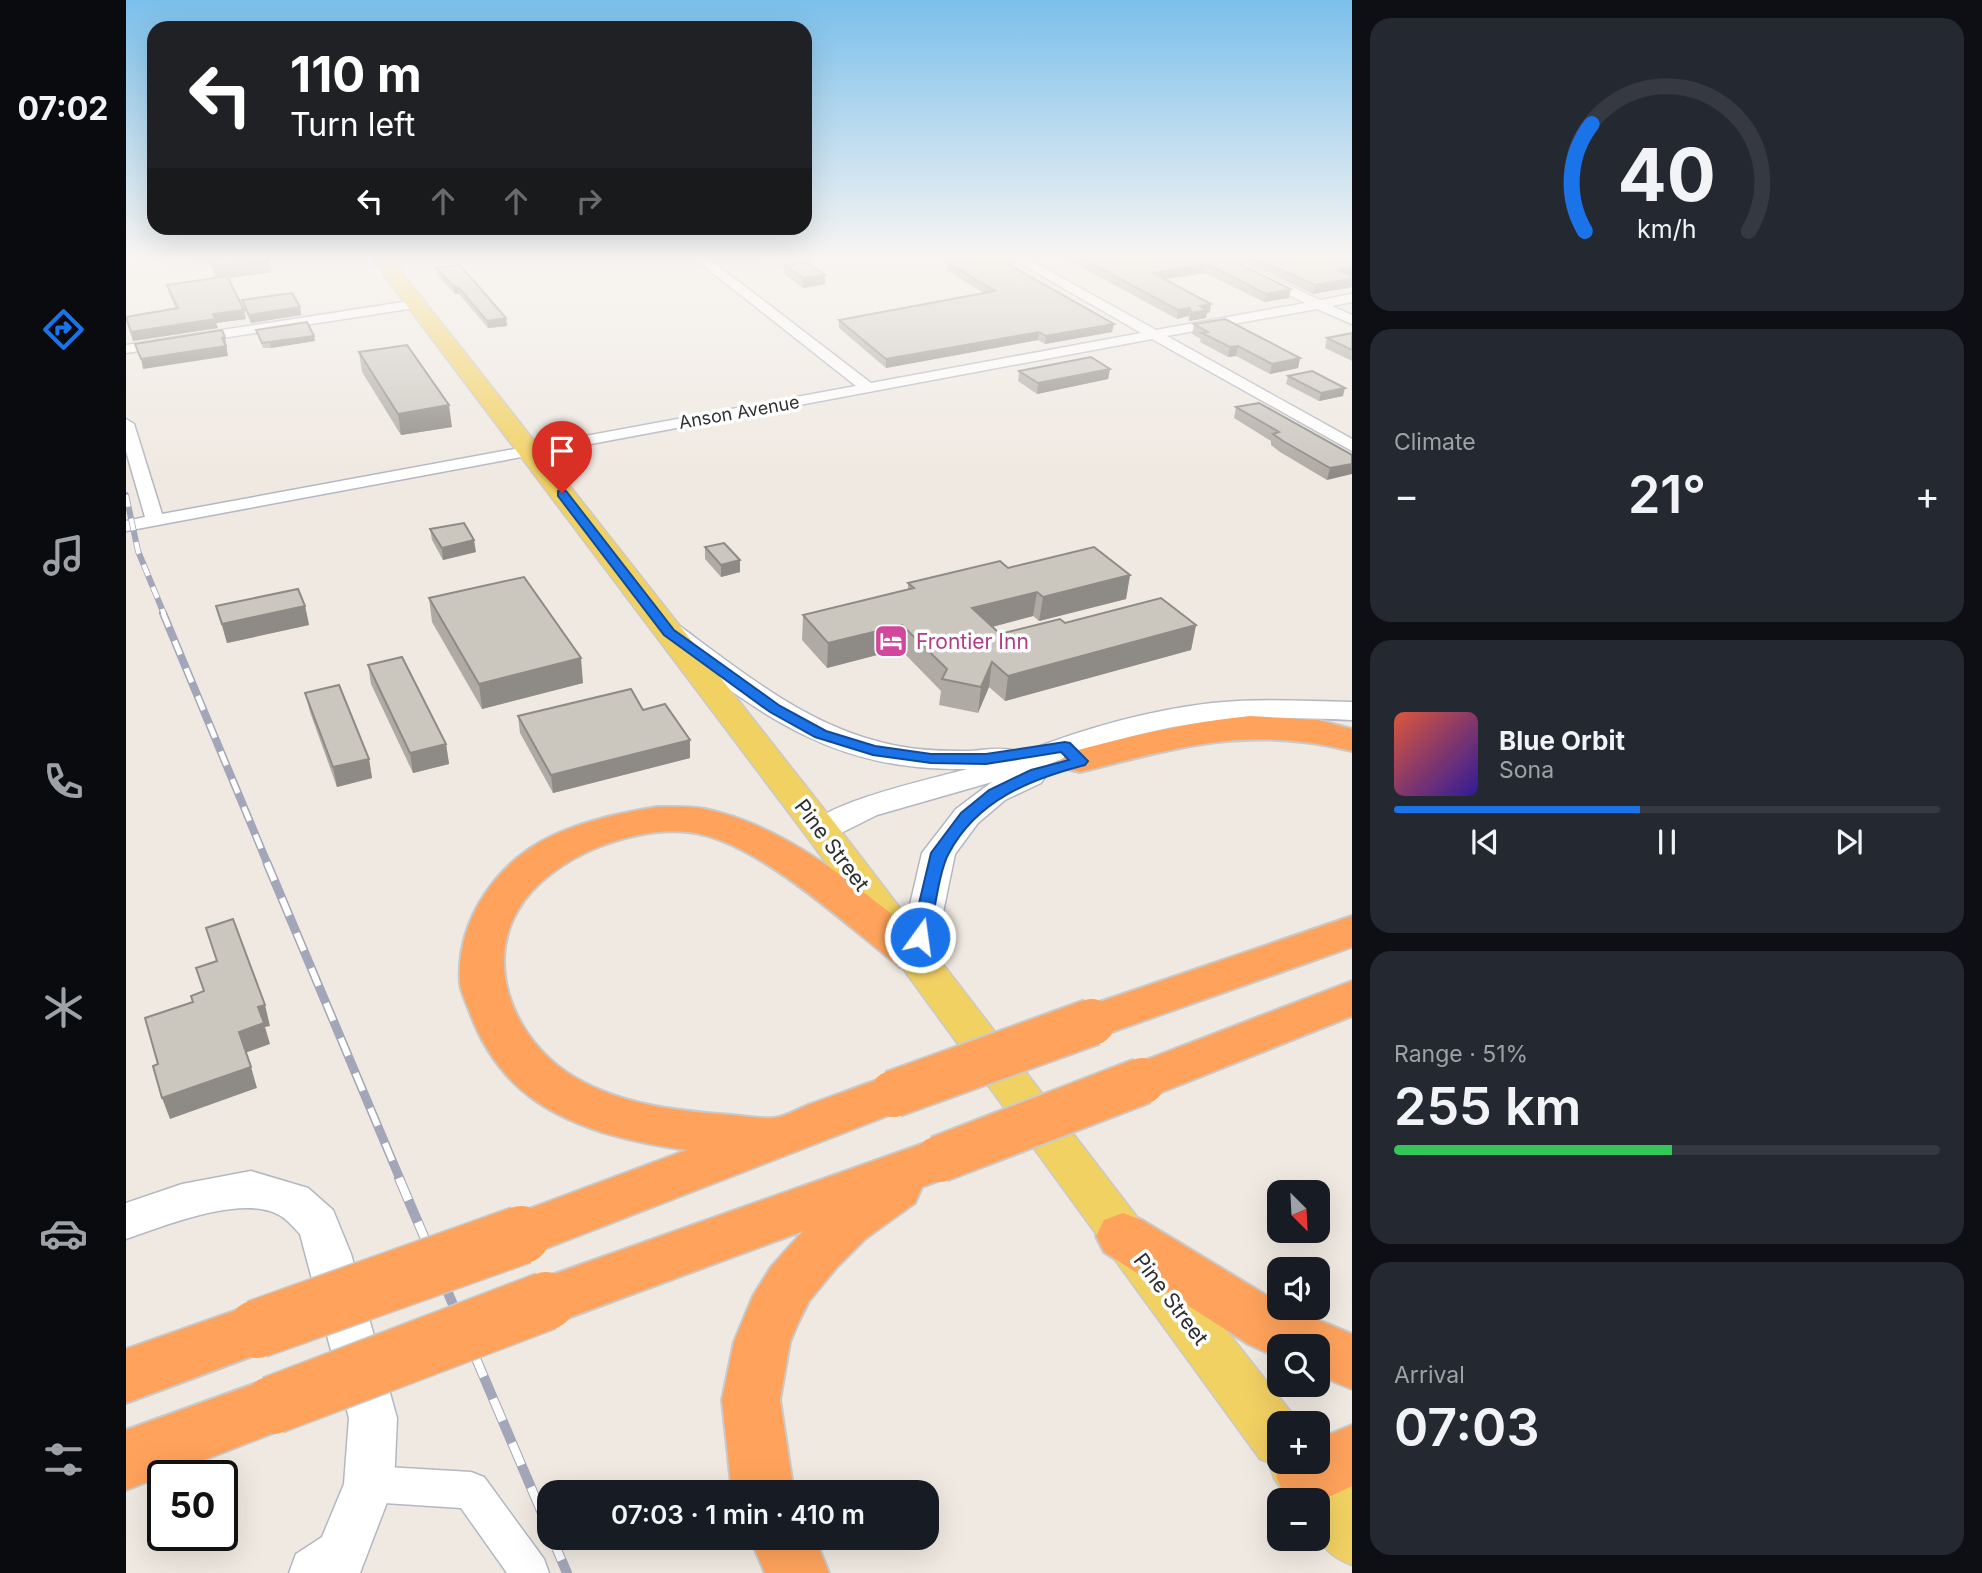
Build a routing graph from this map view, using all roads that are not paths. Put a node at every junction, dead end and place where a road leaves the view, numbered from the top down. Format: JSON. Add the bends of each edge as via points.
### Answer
{"nodes":[{"id":1,"x":259,"y":328,"type":"edge"},
{"id":2,"x":435,"y":328,"type":"edge"},
{"id":3,"x":790,"y":328,"type":"edge"},
{"id":4,"x":1145,"y":328,"type":"edge"},
{"id":5,"x":1186,"y":328,"type":"edge"},
{"id":6,"x":1155,"y":334,"type":"junction"},
{"id":7,"x":126,"y":349,"type":"edge"},
{"id":8,"x":867,"y":388,"type":"junction"},
{"id":9,"x":126,"y":424,"type":"edge"},
{"id":10,"x":1352,"y":446,"type":"edge"},
{"id":11,"x":529,"y":451,"type":"junction"},
{"id":12,"x":155,"y":521,"type":"junction"},
{"id":13,"x":126,"y":526,"type":"edge"},
{"id":14,"x":669,"y":632,"type":"junction"},
{"id":15,"x":1352,"y":710,"type":"edge"},
{"id":16,"x":1352,"y":740,"type":"edge"},
{"id":17,"x":1072,"y":754,"type":"junction"},
{"id":18,"x":1037,"y":773,"type":"junction"},
{"id":19,"x":821,"y":830,"type":"junction"},
{"id":20,"x":1352,"y":931,"type":"edge"},
{"id":21,"x":916,"y":956,"type":"junction"},
{"id":22,"x":1352,"y":998,"type":"edge"},
{"id":23,"x":776,"y":1138,"type":"junction"},
{"id":24,"x":939,"y":1159,"type":"junction"},
{"id":25,"x":126,"y":1220,"type":"edge"},
{"id":26,"x":1123,"y":1236,"type":"junction"},
{"id":27,"x":1287,"y":1334,"type":"edge"},
{"id":28,"x":1330,"y":1352,"type":"edge"},
{"id":29,"x":1352,"y":1362,"type":"edge"},
{"id":30,"x":126,"y":1376,"type":"edge"},
{"id":31,"x":126,"y":1460,"type":"edge"},
{"id":32,"x":759,"y":1480,"type":"edge"},
{"id":33,"x":369,"y":1484,"type":"junction"},
{"id":34,"x":1325,"y":1484,"type":"edge"},
{"id":35,"x":787,"y":1550,"type":"edge"},
{"id":36,"x":315,"y":1573,"type":"edge"},
{"id":37,"x":530,"y":1573,"type":"edge"},
{"id":38,"x":797,"y":1573,"type":"edge"}],
"edges":[{"from":1,"to":7,"type":"street"},
{"from":2,"to":11,"type":"main road","name":"Pine Street"},
{"from":3,"to":8,"type":"street"},
{"from":4,"to":6,"type":"street"},
{"from":5,"to":6,"type":"street","name":"Anson Avenue"},
{"from":6,"to":8,"type":"street","name":"Anson Avenue"},
{"from":6,"to":10,"type":"street"},
{"from":8,"to":11,"type":"street","name":"Anson Avenue"},
{"from":9,"to":12,"type":"street"},
{"from":11,"to":12,"type":"street","name":"Anson Avenue"},
{"from":11,"to":14,"type":"main road","name":"Pine Street"},
{"from":12,"to":13,"type":"street","name":"Anson Avenue"},
{"from":14,"to":17,"type":"main road","via":[[775,709],[821,734],[873,750],[931,758]]},
{"from":14,"to":19,"type":"main road","name":"Pine Street"},
{"from":15,"to":17,"type":"main road","via":[[1213,712],[1140,725]]},
{"from":16,"to":17,"type":"highway","via":[[1291,727],[1221,730]]},
{"from":17,"to":18,"type":"main road"},
{"from":17,"to":19,"type":"main road","via":[[1027,762],[866,808]]},
{"from":18,"to":19,"type":"main road","via":[[877,823]]},
{"from":18,"to":21,"type":"main road","via":[[994,793],[967,816],[939,853]]},
{"from":19,"to":21,"type":"main road","name":"Pine Street"},
{"from":20,"to":23,"type":"highway","bridge":true},
{"from":21,"to":23,"type":"highway","via":[[794,864],[753,839],[703,821],[659,819],[596,831],[547,854],[512,885],[490,921],[482,954],[483,984],[492,1017],[510,1048],[532,1072],[589,1108],[634,1122]]},
{"from":21,"to":26,"type":"main road","name":"Pine Street"},
{"from":22,"to":24,"type":"highway","bridge":true},
{"from":23,"to":30,"type":"highway","bridge":true},
{"from":24,"to":31,"type":"highway","bridge":true},
{"from":24,"to":32,"type":"highway","via":[[846,1223],[790,1284],[773,1314],[762,1342],[751,1400]]},
{"from":25,"to":33,"type":"main road","via":[[182,1202],[251,1189],[293,1201],[318,1223],[373,1418]]},
{"from":26,"to":27,"type":"highway"},
{"from":26,"to":34,"type":"main road","name":"Pine Street"},
{"from":28,"to":29,"type":"highway"},
{"from":33,"to":36,"type":"main road","via":[[341,1555]]},
{"from":33,"to":37,"type":"street","via":[[471,1490]]},
{"from":35,"to":38,"type":"highway"}]}
